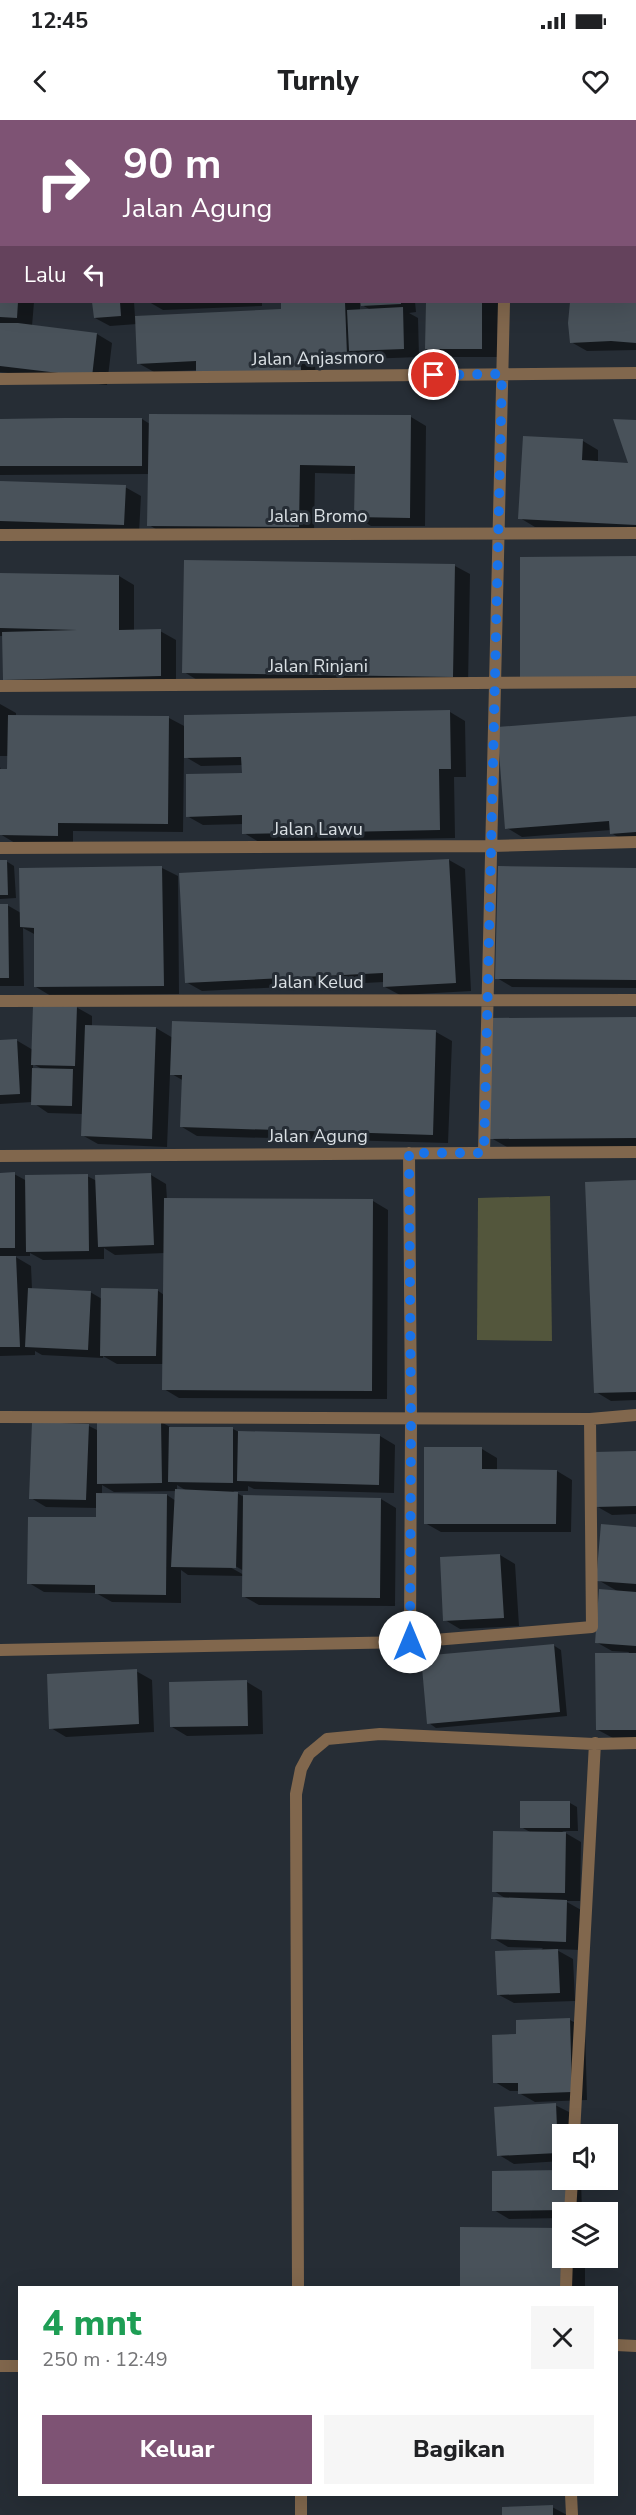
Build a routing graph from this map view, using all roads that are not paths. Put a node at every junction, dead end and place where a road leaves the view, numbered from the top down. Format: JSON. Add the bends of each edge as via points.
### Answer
{"nodes":[{"id":1,"x":504,"y":303,"type":"edge"},
{"id":2,"x":636,"y":373,"type":"edge"},
{"id":3,"x":502,"y":374,"type":"junction"},
{"id":4,"x":0,"y":379,"type":"edge"},
{"id":5,"x":499,"y":533,"type":"junction"},
{"id":6,"x":636,"y":533,"type":"edge"},
{"id":7,"x":0,"y":535,"type":"edge"},
{"id":8,"x":636,"y":682,"type":"edge"},
{"id":9,"x":495,"y":683,"type":"junction"},
{"id":10,"x":0,"y":686,"type":"edge"},
{"id":11,"x":636,"y":842,"type":"edge"},
{"id":12,"x":491,"y":846,"type":"junction"},
{"id":13,"x":0,"y":848,"type":"edge"},
{"id":14,"x":488,"y":999,"type":"junction"},
{"id":15,"x":636,"y":1000,"type":"edge"},
{"id":16,"x":0,"y":1001,"type":"edge"},
{"id":17,"x":636,"y":1152,"type":"edge"},
{"id":18,"x":409,"y":1153,"type":"junction"},
{"id":19,"x":484,"y":1153,"type":"junction"},
{"id":20,"x":0,"y":1156,"type":"edge"},
{"id":21,"x":636,"y":1415,"type":"edge"},
{"id":22,"x":0,"y":1417,"type":"edge"},
{"id":23,"x":411,"y":1419,"type":"junction"},
{"id":24,"x":590,"y":1419,"type":"junction"},
{"id":25,"x":410,"y":1642,"type":"junction"},
{"id":26,"x":0,"y":1650,"type":"edge"},
{"id":27,"x":595,"y":1743,"type":"junction"},
{"id":28,"x":636,"y":1743,"type":"edge"},
{"id":29,"x":575,"y":2124,"type":"edge"},
{"id":30,"x":567,"y":2268,"type":"edge"},
{"id":31,"x":298,"y":2286,"type":"edge"},
{"id":32,"x":566,"y":2286,"type":"edge"},
{"id":33,"x":618,"y":2345,"type":"edge"},
{"id":34,"x":636,"y":2346,"type":"edge"},
{"id":35,"x":18,"y":2366,"type":"edge"},
{"id":36,"x":0,"y":2367,"type":"edge"},
{"id":37,"x":301,"y":2496,"type":"edge"},
{"id":38,"x":571,"y":2496,"type":"edge"},
{"id":39,"x":302,"y":2515,"type":"edge"},
{"id":40,"x":572,"y":2515,"type":"edge"}],
"edges":[{"from":1,"to":3,"type":"street"},
{"from":2,"to":3,"type":"street","name":"Jalan Anjasmoro"},
{"from":3,"to":4,"type":"street","name":"Jalan Anjasmoro"},
{"from":3,"to":5,"type":"street"},
{"from":5,"to":6,"type":"street","name":"Jalan Bromo"},
{"from":5,"to":7,"type":"street","name":"Jalan Bromo"},
{"from":5,"to":9,"type":"street"},
{"from":8,"to":9,"type":"street","name":"Jalan Rinjani"},
{"from":9,"to":10,"type":"street","name":"Jalan Rinjani"},
{"from":9,"to":12,"type":"street"},
{"from":11,"to":12,"type":"street","name":"Jalan Lawu"},
{"from":12,"to":13,"type":"street","name":"Jalan Lawu"},
{"from":12,"to":14,"type":"street"},
{"from":14,"to":15,"type":"street","name":"Jalan Kelud"},
{"from":14,"to":16,"type":"street","name":"Jalan Kelud"},
{"from":14,"to":19,"type":"street"},
{"from":17,"to":19,"type":"street","name":"Jalan Agung"},
{"from":18,"to":19,"type":"street","name":"Jalan Agung"},
{"from":18,"to":20,"type":"street","name":"Jalan Agung"},
{"from":18,"to":23,"type":"street"},
{"from":21,"to":24,"type":"street"},
{"from":22,"to":23,"type":"street"},
{"from":23,"to":24,"type":"street"},
{"from":23,"to":25,"type":"street"},
{"from":24,"to":25,"type":"street","via":[[592,1627]]},
{"from":25,"to":26,"type":"street"},
{"from":27,"to":28,"type":"street"},
{"from":27,"to":29,"type":"street"},
{"from":27,"to":31,"type":"street","via":[[380,1734],[327,1739],[309,1754],[296,1794]]},
{"from":30,"to":32,"type":"street"},
{"from":33,"to":34,"type":"street"},
{"from":35,"to":36,"type":"street"},
{"from":37,"to":39,"type":"street"},
{"from":38,"to":40,"type":"street"}]}
